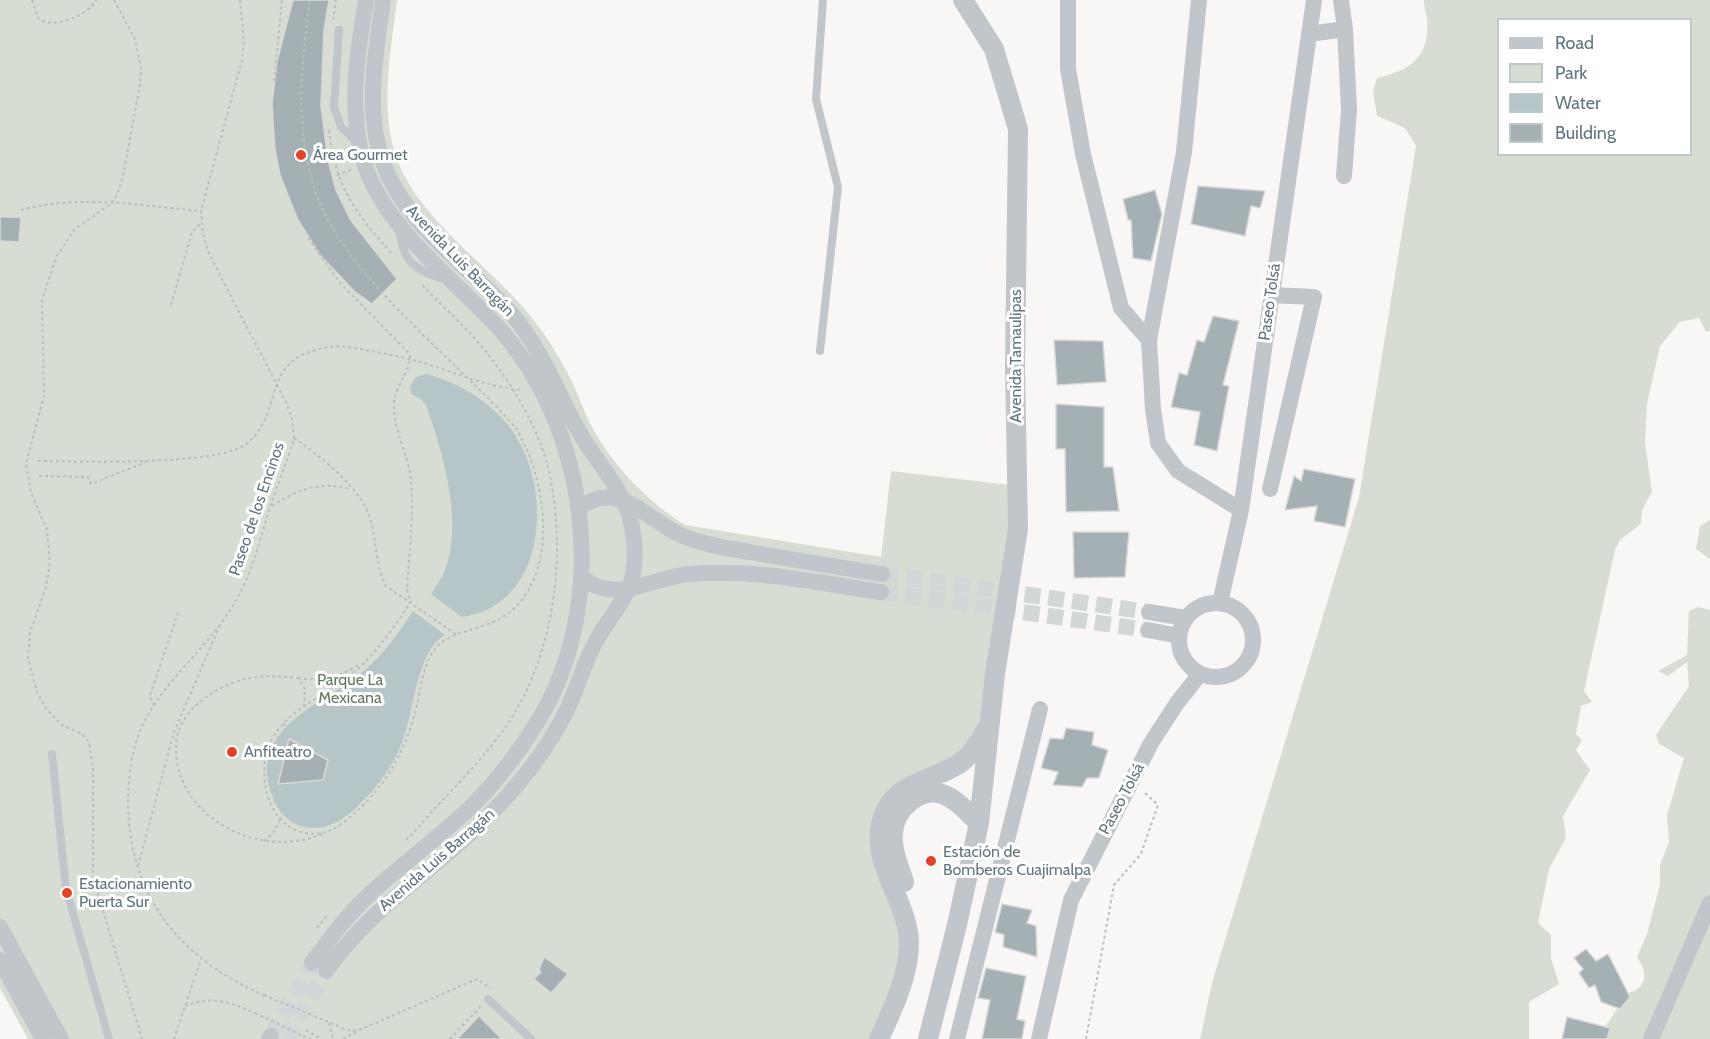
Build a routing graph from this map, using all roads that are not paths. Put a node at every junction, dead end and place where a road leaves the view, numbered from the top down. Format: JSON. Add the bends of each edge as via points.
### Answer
{"nodes":[{"id":1,"x":366,"y":0,"type":"edge"},
{"id":2,"x":383,"y":0,"type":"edge"},
{"id":3,"x":823,"y":0,"type":"edge"},
{"id":4,"x":963,"y":0,"type":"edge"},
{"id":5,"x":1068,"y":0,"type":"edge"},
{"id":6,"x":1198,"y":0,"type":"edge"},
{"id":7,"x":1314,"y":0,"type":"edge"},
{"id":8,"x":1341,"y":0,"type":"edge"},
{"id":9,"x":1345,"y":29,"type":"junction"},
{"id":10,"x":339,"y":30,"type":"dead end"},
{"id":11,"x":1309,"y":34,"type":"junction"},
{"id":12,"x":380,"y":153,"type":"junction"},
{"id":13,"x":359,"y":157,"type":"junction"},
{"id":14,"x":1344,"y":176,"type":"dead end"},
{"id":15,"x":1271,"y":295,"type":"junction"},
{"id":16,"x":1149,"y":340,"type":"junction"},
{"id":17,"x":820,"y":351,"type":"dead end"},
{"id":18,"x":1270,"y":489,"type":"dead end"},
{"id":19,"x":623,"y":499,"type":"junction"},
{"id":20,"x":578,"y":509,"type":"junction"},
{"id":21,"x":1241,"y":510,"type":"junction"},
{"id":22,"x":882,"y":574,"type":"tunnel mouth"},
{"id":23,"x":581,"y":576,"type":"junction"},
{"id":24,"x":628,"y":588,"type":"junction"},
{"id":25,"x":881,"y":592,"type":"tunnel mouth"},
{"id":26,"x":1220,"y":603,"type":"junction"},
{"id":27,"x":1149,"y":612,"type":"tunnel mouth"},
{"id":28,"x":1186,"y":618,"type":"junction"},
{"id":29,"x":1148,"y":630,"type":"tunnel mouth"},
{"id":30,"x":1179,"y":636,"type":"junction"},
{"id":31,"x":1200,"y":674,"type":"junction"},
{"id":32,"x":1040,"y":709,"type":"dead end"},
{"id":33,"x":990,"y":723,"type":"junction"},
{"id":34,"x":52,"y":754,"type":"dead end"},
{"id":35,"x":979,"y":823,"type":"junction"},
{"id":36,"x":1710,"y":903,"type":"edge"},
{"id":37,"x":0,"y":927,"type":"edge"},
{"id":38,"x":0,"y":960,"type":"edge"},
{"id":39,"x":488,"y":999,"type":"road end"},
{"id":40,"x":43,"y":1039,"type":"edge"},
{"id":41,"x":61,"y":1039,"type":"edge"},
{"id":42,"x":109,"y":1039,"type":"edge"},
{"id":43,"x":531,"y":1039,"type":"edge"},
{"id":44,"x":879,"y":1039,"type":"edge"},
{"id":45,"x":891,"y":1039,"type":"edge"},
{"id":46,"x":928,"y":1039,"type":"edge"},
{"id":47,"x":957,"y":1039,"type":"edge"},
{"id":48,"x":1040,"y":1039,"type":"edge"},
{"id":49,"x":1651,"y":1039,"type":"edge"}],
"edges":[{"from":1,"to":13,"type":"street","name":"Avenida Luis Barragán","via":[[356,97]]},
{"from":2,"to":12,"type":"street","name":"Avenida Luis Barragán","via":[[373,90]]},
{"from":3,"to":17,"type":"lane","via":[[816,99],[838,186]]},
{"from":4,"to":33,"type":"street","name":"Avenida Tamaulipas","via":[[994,49],[1018,129],[1018,529]]},
{"from":5,"to":16,"type":"street","via":[[1068,69],[1083,154],[1121,308]]},
{"from":6,"to":16,"type":"street","via":[[1184,152]]},
{"from":7,"to":11,"type":"street","name":"Paseo Tolsá"},
{"from":8,"to":9,"type":"street"},
{"from":9,"to":11,"type":"street"},
{"from":9,"to":14,"type":"street","via":[[1349,110]]},
{"from":10,"to":13,"type":"lane","via":[[334,106]]},
{"from":11,"to":15,"type":"street","name":"Paseo Tolsá"},
{"from":12,"to":13,"type":"street"},
{"from":12,"to":19,"type":"street","name":"Avenida Luis Barragán","via":[[407,207],[528,335],[586,444]]},
{"from":13,"to":20,"type":"street","name":"Avenida Luis Barragán","via":[[398,222],[498,328],[528,369],[567,458]]},
{"from":15,"to":18,"type":"street","via":[[1314,297]]},
{"from":15,"to":21,"type":"street","name":"Paseo Tolsá"},
{"from":16,"to":21,"type":"street","via":[[1158,443],[1178,471]]},
{"from":19,"to":20,"type":"street","via":[[598,497]]},
{"from":19,"to":22,"type":"street","name":"Avenida Luis Barragán","via":[[668,529],[705,543]]},
{"from":19,"to":24,"type":"street","name":"Avenida Luis Barragán","via":[[632,530],[634,558]]},
{"from":20,"to":23,"type":"street","name":"Avenida Luis Barragán"},
{"from":21,"to":26,"type":"street","name":"Paseo Tolsá"},
{"from":23,"to":24,"type":"street","via":[[603,591]]},
{"from":23,"to":24,"type":"street","name":"Avenida Luis Barragán","via":[[565,659],[547,704],[520,751],[469,809],[348,915],[319,967],[363,924],[475,829],[525,776],[554,734],[593,646]]},
{"from":24,"to":25,"type":"street","via":[[686,574],[711,573]]},
{"from":26,"to":28,"type":"street","via":[[1201,606]]},
{"from":26,"to":31,"type":"street","via":[[1236,608],[1247,619],[1253,634],[1252,650],[1244,664],[1231,674]]},
{"from":27,"to":28,"type":"street"},
{"from":28,"to":30,"type":"street"},
{"from":29,"to":30,"type":"street"},
{"from":30,"to":31,"type":"street","via":[[1186,662]]},
{"from":31,"to":48,"type":"street","name":"Paseo Tolsá","via":[[1177,703],[1132,779],[1071,900]]},
{"from":32,"to":47,"type":"street"},
{"from":33,"to":35,"type":"street","name":"Avenida Tamaulipas"},
{"from":33,"to":44,"type":"street","name":"Avenida Tamaulipas","via":[[963,761],[907,786],[884,813],[881,854],[907,924],[909,944],[906,970]]},
{"from":34,"to":42,"type":"lane","via":[[66,889]]},
{"from":35,"to":45,"type":"street","via":[[953,799],[927,793],[914,798],[897,818],[894,851],[920,921],[921,944],[916,971]]},
{"from":35,"to":46,"type":"street","name":"Avenida Tamaulipas"},
{"from":36,"to":49,"type":"street"},
{"from":37,"to":41,"type":"street"},
{"from":38,"to":40,"type":"street"},
{"from":39,"to":43,"type":"lane"}]}
